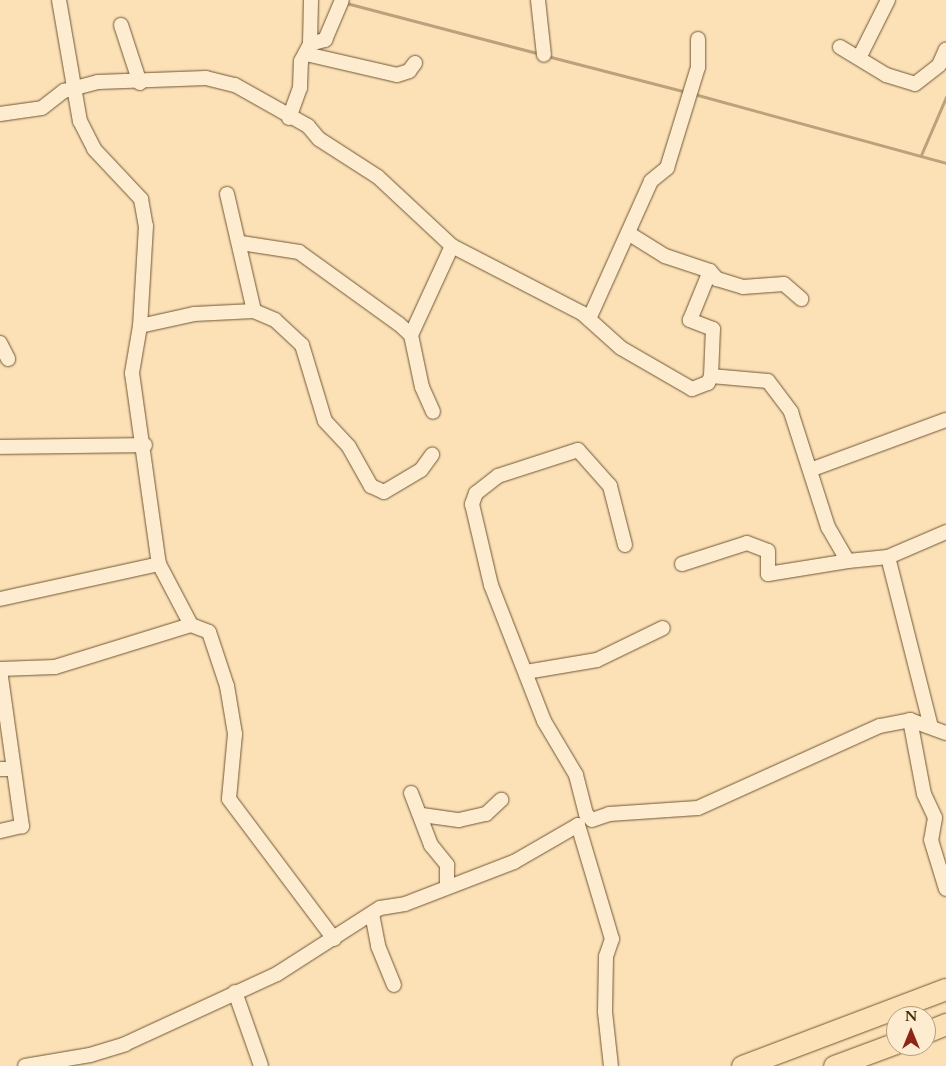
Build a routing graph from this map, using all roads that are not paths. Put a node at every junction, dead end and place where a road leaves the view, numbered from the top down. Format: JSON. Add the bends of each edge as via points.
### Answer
{"nodes":[{"id":1,"x":59,"y":0,"type":"edge"},
{"id":2,"x":311,"y":0,"type":"edge"},
{"id":3,"x":342,"y":0,"type":"edge"},
{"id":4,"x":538,"y":0,"type":"edge"},
{"id":5,"x":888,"y":0,"type":"edge"},
{"id":6,"x":121,"y":25,"type":"dead end"},
{"id":7,"x":698,"y":39,"type":"dead end"},
{"id":8,"x":840,"y":47,"type":"dead end"},
{"id":9,"x":308,"y":49,"type":"junction"},
{"id":10,"x":946,"y":49,"type":"edge"},
{"id":11,"x":544,"y":55,"type":"dead end"},
{"id":12,"x":859,"y":58,"type":"junction"},
{"id":13,"x":416,"y":63,"type":"dead end"},
{"id":14,"x":140,"y":83,"type":"junction"},
{"id":15,"x":76,"y":86,"type":"junction"},
{"id":16,"x":0,"y":114,"type":"edge"},
{"id":17,"x":289,"y":118,"type":"junction"},
{"id":18,"x":227,"y":194,"type":"dead end"},
{"id":19,"x":628,"y":233,"type":"junction"},
{"id":20,"x":241,"y":243,"type":"junction"},
{"id":21,"x":452,"y":246,"type":"junction"},
{"id":22,"x":710,"y":271,"type":"junction"},
{"id":23,"x":801,"y":299,"type":"dead end"},
{"id":24,"x":254,"y":311,"type":"junction"},
{"id":25,"x":589,"y":319,"type":"junction"},
{"id":26,"x":140,"y":326,"type":"junction"},
{"id":27,"x":410,"y":335,"type":"junction"},
{"id":28,"x":0,"y":343,"type":"edge"},
{"id":29,"x":8,"y":359,"type":"dead end"},
{"id":30,"x":711,"y":376,"type":"junction"},
{"id":31,"x":433,"y":412,"type":"dead end"},
{"id":32,"x":946,"y":420,"type":"edge"},
{"id":33,"x":145,"y":445,"type":"junction"},
{"id":34,"x":0,"y":447,"type":"edge"},
{"id":35,"x":432,"y":455,"type":"dead end"},
{"id":36,"x":810,"y":470,"type":"junction"},
{"id":37,"x":946,"y":532,"type":"edge"},
{"id":38,"x":625,"y":544,"type":"dead end"},
{"id":39,"x":888,"y":557,"type":"junction"},
{"id":40,"x":848,"y":561,"type":"junction"},
{"id":41,"x":159,"y":564,"type":"junction"},
{"id":42,"x":682,"y":564,"type":"dead end"},
{"id":43,"x":0,"y":599,"type":"edge"},
{"id":44,"x":191,"y":624,"type":"junction"},
{"id":45,"x":663,"y":628,"type":"dead end"},
{"id":46,"x":0,"y":669,"type":"edge"},
{"id":47,"x":526,"y":672,"type":"junction"},
{"id":48,"x":910,"y":720,"type":"junction"},
{"id":49,"x":931,"y":726,"type":"junction"},
{"id":50,"x":946,"y":733,"type":"edge"},
{"id":51,"x":7,"y":769,"type":"edge"},
{"id":52,"x":411,"y":793,"type":"dead end"},
{"id":53,"x":501,"y":800,"type":"dead end"},
{"id":54,"x":422,"y":815,"type":"junction"},
{"id":55,"x":582,"y":819,"type":"junction"},
{"id":56,"x":0,"y":830,"type":"edge"},
{"id":57,"x":447,"y":886,"type":"junction"},
{"id":58,"x":946,"y":889,"type":"edge"},
{"id":59,"x":372,"y":914,"type":"junction"},
{"id":60,"x":334,"y":939,"type":"junction"},
{"id":61,"x":394,"y":985,"type":"dead end"},
{"id":62,"x":946,"y":988,"type":"edge"},
{"id":63,"x":235,"y":992,"type":"junction"},
{"id":64,"x":886,"y":1047,"type":"edge"},
{"id":65,"x":25,"y":1066,"type":"edge"},
{"id":66,"x":262,"y":1066,"type":"edge"},
{"id":67,"x":611,"y":1066,"type":"edge"},
{"id":68,"x":742,"y":1066,"type":"edge"},
{"id":69,"x":834,"y":1066,"type":"edge"}],
"edges":[{"from":1,"to":15,"type":"street"},
{"from":2,"to":9,"type":"street"},
{"from":3,"to":9,"type":"street","via":[[325,40]]},
{"from":4,"to":11,"type":"street"},
{"from":5,"to":12,"type":"street"},
{"from":6,"to":14,"type":"street"},
{"from":7,"to":19,"type":"street","via":[[698,67],[667,168],[651,181]]},
{"from":8,"to":12,"type":"street"},
{"from":9,"to":13,"type":"street","via":[[397,74],[409,71]]},
{"from":9,"to":17,"type":"street"},
{"from":10,"to":12,"type":"street","via":[[939,65],[915,84],[886,75]]},
{"from":14,"to":15,"type":"street"},
{"from":14,"to":17,"type":"street","via":[[216,79],[235,85]]},
{"from":15,"to":16,"type":"street","via":[[42,108]]},
{"from":15,"to":26,"type":"street","via":[[80,121],[94,149],[141,198],[146,226]]},
{"from":17,"to":21,"type":"street","via":[[308,126],[319,139],[378,177]]},
{"from":18,"to":20,"type":"street"},
{"from":19,"to":22,"type":"street","via":[[665,256]]},
{"from":19,"to":25,"type":"street"},
{"from":20,"to":24,"type":"street"},
{"from":20,"to":27,"type":"street","via":[[299,252],[368,299]]},
{"from":21,"to":25,"type":"street"},
{"from":21,"to":27,"type":"street"},
{"from":22,"to":23,"type":"street","via":[[717,279],[743,287],[784,284]]},
{"from":22,"to":30,"type":"street","via":[[690,320],[713,329]]},
{"from":24,"to":26,"type":"street","via":[[194,314]]},
{"from":24,"to":35,"type":"street","via":[[276,320],[302,346],[325,421],[349,447],[371,486],[384,492],[421,470]]},
{"from":25,"to":30,"type":"street","via":[[621,348],[692,389],[708,383]]},
{"from":26,"to":33,"type":"street","via":[[132,373]]},
{"from":27,"to":31,"type":"street","via":[[422,387]]},
{"from":28,"to":29,"type":"street"},
{"from":30,"to":36,"type":"street","via":[[768,381],[791,412]]},
{"from":32,"to":36,"type":"street"},
{"from":33,"to":34,"type":"street"},
{"from":33,"to":41,"type":"street"},
{"from":36,"to":40,"type":"street","via":[[828,527]]},
{"from":37,"to":39,"type":"street"},
{"from":38,"to":47,"type":"street","via":[[610,486],[578,450],[498,476],[476,493],[472,504],[491,585]]},
{"from":39,"to":40,"type":"street"},
{"from":39,"to":49,"type":"street"},
{"from":40,"to":42,"type":"street","via":[[768,574],[768,551],[747,543]]},
{"from":41,"to":43,"type":"street"},
{"from":41,"to":44,"type":"street"},
{"from":44,"to":46,"type":"street","via":[[55,667]]},
{"from":44,"to":60,"type":"street","via":[[209,632],[227,686],[235,734],[229,798]]},
{"from":45,"to":47,"type":"street","via":[[598,660]]},
{"from":46,"to":51,"type":"street"},
{"from":47,"to":55,"type":"street","via":[[544,721],[576,774]]},
{"from":48,"to":49,"type":"street"},
{"from":48,"to":55,"type":"street","via":[[880,726],[698,808]]},
{"from":48,"to":58,"type":"street","via":[[924,794],[935,818],[931,840]]},
{"from":49,"to":50,"type":"street"},
{"from":51,"to":56,"type":"street","via":[[22,826]]},
{"from":52,"to":54,"type":"street"},
{"from":53,"to":54,"type":"street","via":[[486,814],[459,820]]},
{"from":54,"to":57,"type":"street","via":[[431,845],[447,864]]},
{"from":55,"to":57,"type":"street","via":[[514,862]]},
{"from":55,"to":67,"type":"street","via":[[612,939],[606,956],[605,1012]]},
{"from":57,"to":59,"type":"street"},
{"from":59,"to":60,"type":"street"},
{"from":59,"to":61,"type":"street","via":[[378,946]]},
{"from":60,"to":63,"type":"street","via":[[277,974]]},
{"from":62,"to":68,"type":"highway"},
{"from":63,"to":65,"type":"street","via":[[125,1044],[90,1055]]},
{"from":63,"to":66,"type":"street"},
{"from":64,"to":69,"type":"highway"}]}
